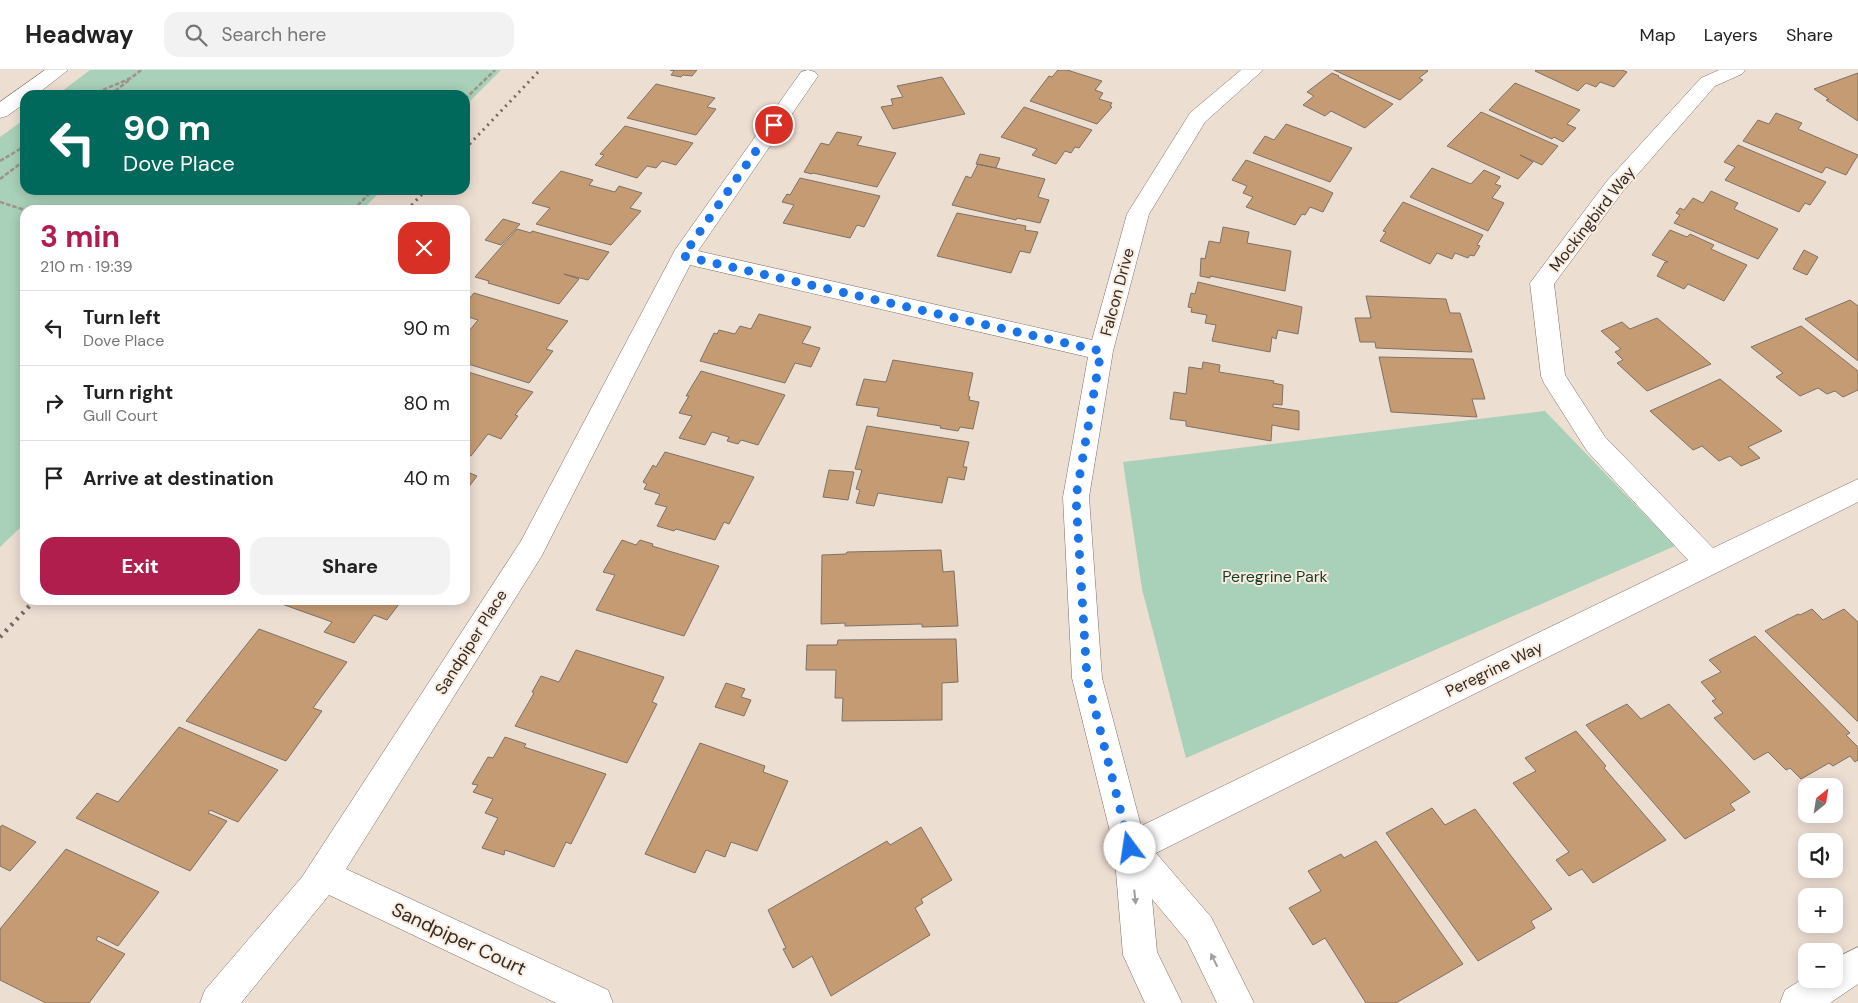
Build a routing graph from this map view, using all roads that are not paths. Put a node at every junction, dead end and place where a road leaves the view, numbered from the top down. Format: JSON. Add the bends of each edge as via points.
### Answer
{"nodes":[{"id":1,"x":58,"y":70,"type":"edge"},
{"id":2,"x":1253,"y":70,"type":"edge"},
{"id":3,"x":1735,"y":70,"type":"edge"},
{"id":4,"x":808,"y":76,"type":"dead end"},
{"id":5,"x":30,"y":90,"type":"edge"},
{"id":6,"x":20,"y":98,"type":"edge"},
{"id":7,"x":0,"y":112,"type":"edge"},
{"id":8,"x":683,"y":256,"type":"junction"},
{"id":9,"x":1101,"y":351,"type":"junction"},
{"id":10,"x":1858,"y":490,"type":"edge"},
{"id":11,"x":1709,"y":563,"type":"junction"},
{"id":12,"x":1130,"y":848,"type":"junction"},
{"id":13,"x":323,"y":876,"type":"junction"},
{"id":14,"x":1858,"y":964,"type":"edge"},
{"id":15,"x":218,"y":1003,"type":"edge"},
{"id":16,"x":595,"y":1003,"type":"edge"},
{"id":17,"x":1164,"y":1003,"type":"edge"},
{"id":18,"x":1236,"y":1003,"type":"edge"},
{"id":19,"x":1798,"y":1003,"type":"edge"}],
"edges":[{"from":1,"to":5,"type":"street"},
{"from":2,"to":9,"type":"street","name":"Falcon Drive","via":[[1197,118],[1138,214]]},
{"from":3,"to":11,"type":"street","name":"Mockingbird Way","via":[[1708,82],[1615,186],[1542,283],[1552,376],[1596,444]]},
{"from":4,"to":8,"type":"street","name":"Sandpiper Place"},
{"from":6,"to":7,"type":"street"},
{"from":8,"to":9,"type":"street"},
{"from":8,"to":13,"type":"street","name":"Sandpiper Place","via":[[531,549]]},
{"from":9,"to":12,"type":"street","name":"Falcon Drive","via":[[1076,497],[1087,678]]},
{"from":10,"to":11,"type":"street","name":"Peregrine Way"},
{"from":11,"to":12,"type":"street","name":"Peregrine Way"},
{"from":12,"to":17,"type":"street","name":"Falcon Drive","one_way":true,"via":[[1140,956]]},
{"from":18,"to":12,"type":"street","name":"Falcon Drive","one_way":true,"via":[[1199,929]]},
{"from":13,"to":15,"type":"street","name":"Sandpiper Place"},
{"from":13,"to":16,"type":"street","name":"Sandpiper Court"},
{"from":14,"to":19,"type":"street"}]}
